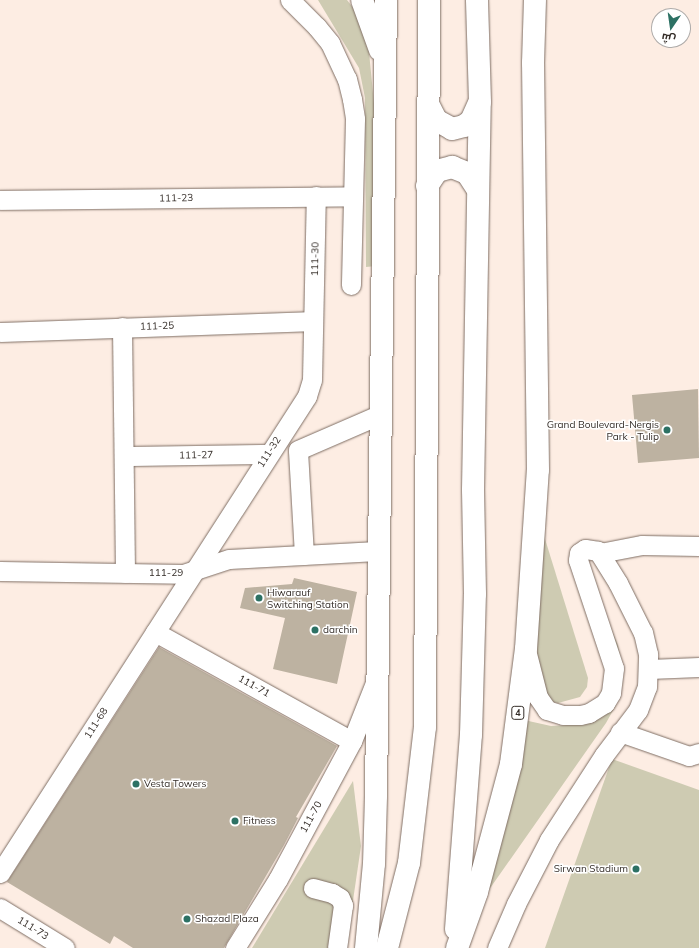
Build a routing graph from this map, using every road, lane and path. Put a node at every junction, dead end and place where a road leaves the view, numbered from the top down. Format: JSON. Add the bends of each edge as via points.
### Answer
{"nodes":[{"id":1,"x":290,"y":0,"type":"edge"},
{"id":2,"x":362,"y":0,"type":"edge"},
{"id":3,"x":386,"y":0,"type":"edge"},
{"id":4,"x":429,"y":0,"type":"edge"},
{"id":5,"x":477,"y":0,"type":"edge"},
{"id":6,"x":535,"y":0,"type":"edge"},
{"id":7,"x":547,"y":0,"type":"edge"},
{"id":8,"x":384,"y":61,"type":"junction"},
{"id":9,"x":533,"y":63,"type":"junction"},
{"id":10,"x":480,"y":102,"type":"junction"},
{"id":11,"x":428,"y":104,"type":"junction"},
{"id":12,"x":427,"y":186,"type":"junction"},
{"id":13,"x":476,"y":187,"type":"junction"},
{"id":14,"x":316,"y":196,"type":"junction"},
{"id":15,"x":353,"y":196,"type":"junction"},
{"id":16,"x":0,"y":200,"type":"edge"},
{"id":17,"x":351,"y":285,"type":"dead end"},
{"id":18,"x":313,"y":321,"type":"junction"},
{"id":19,"x":122,"y":328,"type":"junction"},
{"id":20,"x":0,"y":332,"type":"edge"},
{"id":21,"x":379,"y":415,"type":"junction"},
{"id":22,"x":268,"y":454,"type":"junction"},
{"id":23,"x":124,"y":456,"type":"junction"},
{"id":24,"x":699,"y":546,"type":"edge"},
{"id":25,"x":378,"y":551,"type":"junction"},
{"id":26,"x":600,"y":553,"type":"junction"},
{"id":27,"x":304,"y":555,"type":"junction"},
{"id":28,"x":0,"y":571,"type":"edge"},
{"id":29,"x":124,"y":573,"type":"junction"},
{"id":30,"x":191,"y":573,"type":"junction"},
{"id":31,"x":155,"y":632,"type":"junction"},
{"id":32,"x":526,"y":649,"type":"junction"},
{"id":33,"x":699,"y":667,"type":"edge"},
{"id":34,"x":649,"y":669,"type":"junction"},
{"id":35,"x":376,"y":681,"type":"junction"},
{"id":36,"x":620,"y":732,"type":"junction"},
{"id":37,"x":352,"y":741,"type":"junction"},
{"id":38,"x":699,"y":753,"type":"edge"},
{"id":39,"x":0,"y":873,"type":"edge"},
{"id":40,"x":313,"y":888,"type":"dead end"},
{"id":41,"x":0,"y":908,"type":"edge"},
{"id":42,"x":65,"y":948,"type":"edge"},
{"id":43,"x":235,"y":948,"type":"edge"},
{"id":44,"x":337,"y":948,"type":"edge"},
{"id":45,"x":366,"y":948,"type":"edge"},
{"id":46,"x":387,"y":948,"type":"edge"},
{"id":47,"x":456,"y":948,"type":"edge"},
{"id":48,"x":497,"y":948,"type":"edge"}],
"edges":[{"from":1,"to":15,"type":"street","via":[[330,43],[347,79],[355,119]]},
{"from":2,"to":8,"type":"highway"},
{"from":3,"to":8,"type":"highway"},
{"from":4,"to":11,"type":"highway"},
{"from":5,"to":10,"type":"highway"},
{"from":6,"to":9,"type":"highway"},
{"from":7,"to":9,"type":"highway"},
{"from":8,"to":21,"type":"highway"},
{"from":9,"to":32,"type":"highway","number":"4","via":[[538,470]]},
{"from":10,"to":11,"type":"highway","via":[[472,121],[452,129],[436,120]]},
{"from":10,"to":13,"type":"highway"},
{"from":11,"to":12,"type":"highway"},
{"from":12,"to":13,"type":"highway","via":[[434,173],[448,166],[463,170]]},
{"from":12,"to":46,"type":"highway","via":[[425,727],[409,863]]},
{"from":13,"to":47,"type":"highway","via":[[472,736]]},
{"from":14,"to":15,"type":"street","name":"111-23"},
{"from":14,"to":16,"type":"street","name":"111-23"},
{"from":14,"to":18,"type":"street","name":"111-30"},
{"from":15,"to":17,"type":"street"},
{"from":18,"to":19,"type":"street","name":"111-25"},
{"from":18,"to":22,"type":"street","name":"111-32","via":[[310,388]]},
{"from":19,"to":20,"type":"street","name":"111-25"},
{"from":19,"to":23,"type":"street"},
{"from":21,"to":25,"type":"highway"},
{"from":21,"to":27,"type":"street","via":[[298,450]]},
{"from":22,"to":23,"type":"street","name":"111-27"},
{"from":22,"to":30,"type":"street","name":"111-32"},
{"from":23,"to":29,"type":"street"},
{"from":24,"to":26,"type":"street","via":[[642,545]]},
{"from":25,"to":27,"type":"street","name":"111-29"},
{"from":25,"to":35,"type":"highway"},
{"from":26,"to":32,"type":"street","via":[[594,548],[586,548],[579,553],[578,560],[614,668],[611,693],[606,703],[580,715],[563,715],[547,710],[538,698]]},
{"from":26,"to":34,"type":"street","via":[[643,633]]},
{"from":27,"to":30,"type":"street","name":"111-29","via":[[229,559]]},
{"from":28,"to":29,"type":"street","name":"111-29"},
{"from":29,"to":30,"type":"street","name":"111-29"},
{"from":30,"to":31,"type":"street","name":"111-68"},
{"from":31,"to":37,"type":"street","name":"111-71"},
{"from":31,"to":39,"type":"street","name":"111-68"},
{"from":32,"to":47,"type":"highway","number":"4","via":[[510,771],[477,892]]},
{"from":33,"to":34,"type":"street"},
{"from":34,"to":36,"type":"street","via":[[647,687],[638,710]]},
{"from":35,"to":37,"type":"street","name":"111-70"},
{"from":35,"to":45,"type":"highway","via":[[374,856]]},
{"from":36,"to":38,"type":"street","via":[[689,756]]},
{"from":36,"to":48,"type":"street","via":[[549,840]]},
{"from":37,"to":43,"type":"street","name":"111-70","via":[[278,879]]},
{"from":40,"to":44,"type":"street","via":[[332,893],[340,898],[343,905]]},
{"from":41,"to":42,"type":"street","name":"111-73"}]}
